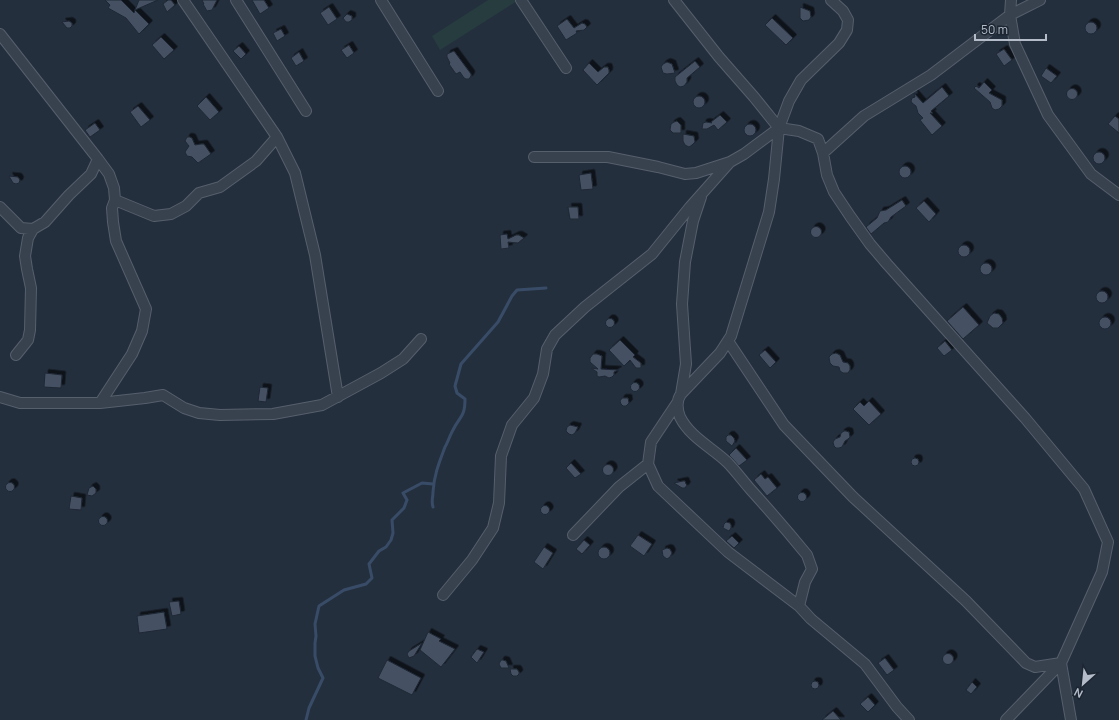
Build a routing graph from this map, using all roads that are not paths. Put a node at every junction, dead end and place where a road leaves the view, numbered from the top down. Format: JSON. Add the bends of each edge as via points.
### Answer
{"nodes":[{"id":1,"x":183,"y":0,"type":"edge"},
{"id":2,"x":236,"y":0,"type":"edge"},
{"id":3,"x":381,"y":0,"type":"edge"},
{"id":4,"x":521,"y":0,"type":"edge"},
{"id":5,"x":674,"y":0,"type":"edge"},
{"id":6,"x":831,"y":0,"type":"edge"},
{"id":7,"x":1011,"y":0,"type":"edge"},
{"id":8,"x":1040,"y":0,"type":"edge"},
{"id":9,"x":1010,"y":15,"type":"junction"},
{"id":10,"x":0,"y":34,"type":"edge"},
{"id":11,"x":566,"y":68,"type":"dead end"},
{"id":12,"x":438,"y":91,"type":"dead end"},
{"id":13,"x":306,"y":111,"type":"dead end"},
{"id":14,"x":779,"y":128,"type":"junction"},
{"id":15,"x":277,"y":137,"type":"junction"},
{"id":16,"x":823,"y":153,"type":"junction"},
{"id":17,"x":534,"y":157,"type":"dead end"},
{"id":18,"x":98,"y":159,"type":"junction"},
{"id":19,"x":730,"y":162,"type":"junction"},
{"id":20,"x":702,"y":194,"type":"junction"},
{"id":21,"x":1119,"y":195,"type":"edge"},
{"id":22,"x":115,"y":200,"type":"junction"},
{"id":23,"x":0,"y":207,"type":"edge"},
{"id":24,"x":33,"y":229,"type":"junction"},
{"id":25,"x":421,"y":339,"type":"dead end"},
{"id":26,"x":728,"y":341,"type":"junction"},
{"id":27,"x":16,"y":355,"type":"dead end"},
{"id":28,"x":338,"y":396,"type":"junction"},
{"id":29,"x":0,"y":397,"type":"edge"},
{"id":30,"x":679,"y":398,"type":"junction"},
{"id":31,"x":100,"y":403,"type":"junction"},
{"id":32,"x":648,"y":464,"type":"junction"},
{"id":33,"x":573,"y":535,"type":"dead end"},
{"id":34,"x":443,"y":595,"type":"dead end"},
{"id":35,"x":799,"y":606,"type":"junction"},
{"id":36,"x":1061,"y":663,"type":"junction"},
{"id":37,"x":909,"y":720,"type":"edge"},
{"id":38,"x":1006,"y":720,"type":"edge"},
{"id":39,"x":1071,"y":720,"type":"edge"}],
"edges":[{"from":1,"to":15,"type":"street"},
{"from":2,"to":13,"type":"street"},
{"from":3,"to":12,"type":"street"},
{"from":4,"to":11,"type":"street"},
{"from":5,"to":14,"type":"street"},
{"from":6,"to":14,"type":"street","via":[[843,11],[848,20],[847,30],[839,43],[801,80],[788,101]]},
{"from":7,"to":9,"type":"street"},
{"from":8,"to":9,"type":"street"},
{"from":9,"to":16,"type":"street","via":[[931,75],[864,116]]},
{"from":9,"to":21,"type":"street","via":[[1015,44],[1048,115],[1091,174]]},
{"from":10,"to":18,"type":"street"},
{"from":14,"to":16,"type":"street","via":[[799,131],[818,139]]},
{"from":14,"to":19,"type":"street"},
{"from":14,"to":26,"type":"street","via":[[769,212]]},
{"from":15,"to":22,"type":"street","via":[[256,161],[220,187],[199,193],[186,206],[171,214],[154,216]]},
{"from":15,"to":28,"type":"street","via":[[295,173],[315,256]]},
{"from":16,"to":36,"type":"street","via":[[827,175],[834,192],[870,244],[1025,418],[1084,489],[1108,542],[1102,572]]},
{"from":17,"to":19,"type":"street","via":[[608,157],[685,174]]},
{"from":18,"to":22,"type":"street","via":[[109,174]]},
{"from":18,"to":24,"type":"street","via":[[91,174],[45,222]]},
{"from":19,"to":20,"type":"street"},
{"from":20,"to":30,"type":"street","via":[[693,221],[685,262],[682,304],[686,364]]},
{"from":20,"to":34,"type":"street","via":[[652,254],[585,307],[555,335],[547,349],[543,374],[534,398],[512,425],[501,456],[499,503],[493,528],[472,560]]},
{"from":22,"to":31,"type":"street","via":[[112,222],[116,242],[146,309],[142,331],[132,354]]},
{"from":23,"to":24,"type":"street","via":[[21,228]]},
{"from":24,"to":27,"type":"street","via":[[28,238],[26,256],[31,288],[30,330],[28,340]]},
{"from":25,"to":28,"type":"street","via":[[403,359]]},
{"from":26,"to":30,"type":"street"},
{"from":26,"to":36,"type":"street","via":[[784,425],[853,497],[966,601],[1026,662],[1035,667]]},
{"from":28,"to":31,"type":"street","via":[[322,405],[273,414],[199,413],[184,408],[163,395]]},
{"from":29,"to":31,"type":"street","via":[[20,403]]},
{"from":30,"to":32,"type":"street","via":[[651,442]]},
{"from":30,"to":35,"type":"street","via":[[681,418],[693,434],[727,462],[807,555],[812,569],[805,582]]},
{"from":32,"to":33,"type":"street","via":[[619,487]]},
{"from":32,"to":35,"type":"street","via":[[658,486],[728,552]]},
{"from":35,"to":37,"type":"street","via":[[864,664]]},
{"from":36,"to":38,"type":"street"},
{"from":36,"to":39,"type":"street"}]}
